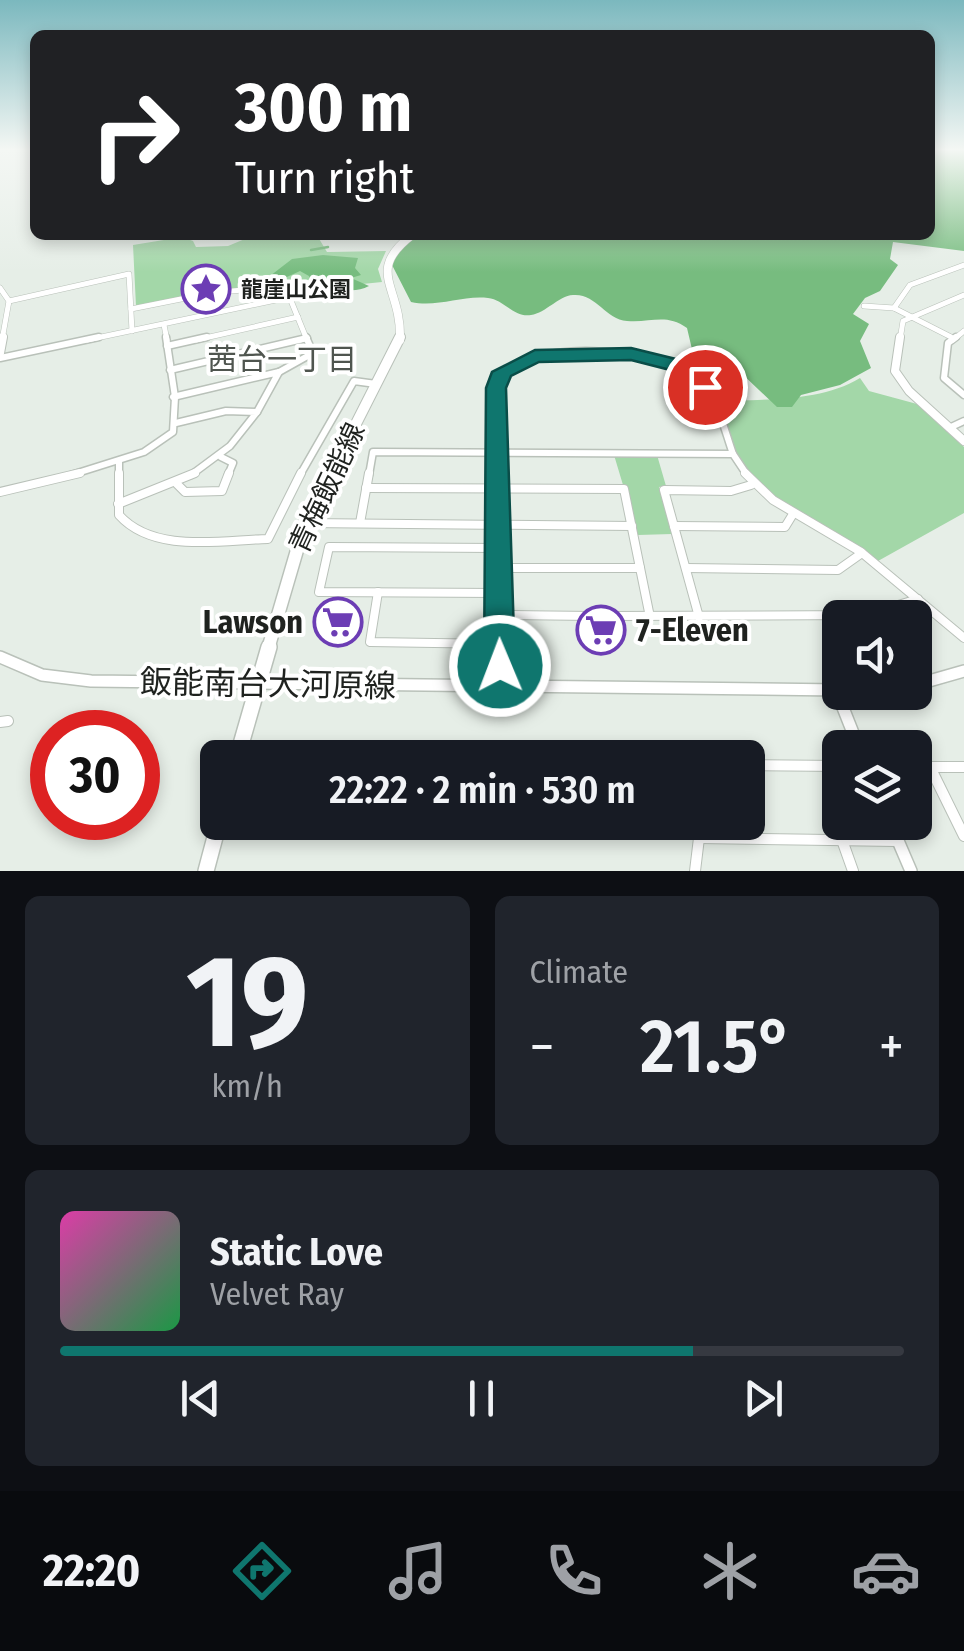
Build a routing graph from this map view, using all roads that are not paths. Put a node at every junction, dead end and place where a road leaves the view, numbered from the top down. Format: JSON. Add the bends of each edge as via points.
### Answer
{"nodes":[{"id":1,"x":403,"y":240,"type":"edge"},
{"id":2,"x":964,"y":265,"type":"edge"},
{"id":3,"x":0,"y":288,"type":"edge"},
{"id":4,"x":964,"y":295,"type":"edge"},
{"id":5,"x":290,"y":297,"type":"junction"},
{"id":6,"x":8,"y":301,"type":"junction"},
{"id":7,"x":864,"y":306,"type":"dead end"},
{"id":8,"x":894,"y":308,"type":"junction"},
{"id":9,"x":131,"y":309,"type":"junction"},
{"id":10,"x":910,"y":316,"type":"junction"},
{"id":11,"x":298,"y":317,"type":"junction"},
{"id":12,"x":164,"y":325,"type":"junction"},
{"id":13,"x":132,"y":330,"type":"junction"},
{"id":14,"x":964,"y":331,"type":"edge"},
{"id":15,"x":951,"y":337,"type":"junction"},
{"id":16,"x":307,"y":338,"type":"junction"},
{"id":17,"x":167,"y":346,"type":"junction"},
{"id":18,"x":0,"y":356,"type":"edge"},
{"id":19,"x":170,"y":370,"type":"junction"},
{"id":20,"x":279,"y":372,"type":"junction"},
{"id":21,"x":378,"y":384,"type":"junction"},
{"id":22,"x":964,"y":395,"type":"edge"},
{"id":23,"x":173,"y":397,"type":"junction"},
{"id":24,"x":256,"y":412,"type":"junction"},
{"id":25,"x":964,"y":421,"type":"edge"},
{"id":26,"x":176,"y":423,"type":"junction"},
{"id":27,"x":950,"y":428,"type":"junction"},
{"id":28,"x":964,"y":442,"type":"edge"},
{"id":29,"x":496,"y":452,"type":"junction"},
{"id":30,"x":733,"y":454,"type":"junction"},
{"id":31,"x":220,"y":457,"type":"junction"},
{"id":32,"x":120,"y":462,"type":"junction"},
{"id":33,"x":177,"y":484,"type":"junction"},
{"id":34,"x":751,"y":485,"type":"junction"},
{"id":35,"x":366,"y":488,"type":"junction"},
{"id":36,"x":497,"y":488,"type":"junction"},
{"id":37,"x":0,"y":492,"type":"edge"},
{"id":38,"x":118,"y":504,"type":"junction"},
{"id":39,"x":794,"y":514,"type":"junction"},
{"id":40,"x":305,"y":523,"type":"junction"},
{"id":41,"x":360,"y":523,"type":"junction"},
{"id":42,"x":498,"y":524,"type":"junction"},
{"id":43,"x":632,"y":526,"type":"junction"},
{"id":44,"x":674,"y":526,"type":"junction"},
{"id":45,"x":498,"y":548,"type":"junction"},
{"id":46,"x":862,"y":553,"type":"junction"},
{"id":47,"x":498,"y":568,"type":"junction"},
{"id":48,"x":640,"y":568,"type":"junction"},
{"id":49,"x":686,"y":568,"type":"junction"},
{"id":50,"x":378,"y":592,"type":"junction"},
{"id":51,"x":498,"y":592,"type":"junction"},
{"id":52,"x":918,"y":599,"type":"junction"},
{"id":53,"x":499,"y":615,"type":"junction"},
{"id":54,"x":650,"y":617,"type":"junction"},
{"id":55,"x":699,"y":617,"type":"junction"},
{"id":56,"x":964,"y":638,"type":"edge"},
{"id":57,"x":499,"y":644,"type":"junction"},
{"id":58,"x":0,"y":656,"type":"edge"},
{"id":59,"x":964,"y":671,"type":"edge"},
{"id":60,"x":932,"y":680,"type":"edge"},
{"id":61,"x":257,"y":684,"type":"junction"},
{"id":62,"x":500,"y":687,"type":"junction"},
{"id":63,"x":822,"y":690,"type":"edge"},
{"id":64,"x":242,"y":740,"type":"edge"},
{"id":65,"x":765,"y":765,"type":"edge"},
{"id":66,"x":822,"y":766,"type":"edge"},
{"id":67,"x":932,"y":767,"type":"edge"},
{"id":68,"x":964,"y":767,"type":"edge"},
{"id":69,"x":932,"y":771,"type":"edge"},
{"id":70,"x":964,"y":836,"type":"edge"},
{"id":71,"x":765,"y":839,"type":"edge"},
{"id":72,"x":214,"y":840,"type":"edge"},
{"id":73,"x":699,"y":840,"type":"edge"},
{"id":74,"x":822,"y":840,"type":"edge"},
{"id":75,"x":842,"y":840,"type":"joint"},
{"id":76,"x":898,"y":841,"type":"joint"},
{"id":77,"x":206,"y":871,"type":"edge"},
{"id":78,"x":695,"y":871,"type":"edge"},
{"id":79,"x":853,"y":871,"type":"edge"},
{"id":80,"x":911,"y":871,"type":"edge"}],
"edges":[{"from":1,"to":21,"type":"main road","name":"青梅飯能線","via":[[386,261],[402,330]]},
{"from":2,"to":8,"type":"street","via":[[910,285]]},
{"from":3,"to":6,"type":"street"},
{"from":4,"to":10,"type":"street"},
{"from":5,"to":9,"type":"street","via":[[285,286]]},
{"from":5,"to":11,"type":"street"},
{"from":5,"to":12,"type":"street"},
{"from":6,"to":9,"type":"street","via":[[129,274]]},
{"from":6,"to":18,"type":"street"},
{"from":7,"to":8,"type":"street"},
{"from":8,"to":10,"type":"street"},
{"from":9,"to":13,"type":"street"},
{"from":10,"to":15,"type":"street"},
{"from":10,"to":27,"type":"street","via":[[902,322],[895,371]]},
{"from":11,"to":16,"type":"street"},
{"from":11,"to":17,"type":"street"},
{"from":12,"to":13,"type":"street"},
{"from":12,"to":17,"type":"street"},
{"from":13,"to":18,"type":"street"},
{"from":14,"to":15,"type":"street"},
{"from":15,"to":22,"type":"street","via":[[944,378]]},
{"from":16,"to":19,"type":"street"},
{"from":16,"to":20,"type":"street","via":[[313,352]]},
{"from":17,"to":19,"type":"street"},
{"from":19,"to":23,"type":"street"},
{"from":20,"to":23,"type":"street"},
{"from":20,"to":24,"type":"street"},
{"from":21,"to":38,"type":"street","via":[[354,381],[268,539],[150,538],[124,523]]},
{"from":21,"to":40,"type":"main road","name":"青梅飯能線"},
{"from":23,"to":26,"type":"street"},
{"from":24,"to":26,"type":"street","via":[[226,411]]},
{"from":24,"to":31,"type":"street"},
{"from":25,"to":27,"type":"street"},
{"from":26,"to":32,"type":"street","via":[[167,439]]},
{"from":27,"to":28,"type":"street"},
{"from":29,"to":30,"type":"street"},
{"from":29,"to":30,"type":"street","via":[[496,388],[510,366],[550,354],[631,354],[694,376]]},
{"from":29,"to":35,"type":"street","via":[[374,452]]},
{"from":29,"to":36,"type":"street"},
{"from":30,"to":34,"type":"street"},
{"from":31,"to":33,"type":"street"},
{"from":31,"to":33,"type":"street","via":[[234,463],[222,492],[185,492]]},
{"from":32,"to":37,"type":"street"},
{"from":32,"to":38,"type":"street"},
{"from":33,"to":38,"type":"street"},
{"from":34,"to":39,"type":"street"},
{"from":34,"to":44,"type":"street","via":[[664,490]]},
{"from":35,"to":36,"type":"street"},
{"from":35,"to":41,"type":"street"},
{"from":36,"to":42,"type":"street"},
{"from":36,"to":43,"type":"street","via":[[624,489]]},
{"from":39,"to":44,"type":"street","via":[[784,527]]},
{"from":39,"to":46,"type":"street"},
{"from":40,"to":41,"type":"street"},
{"from":40,"to":61,"type":"main road","name":"青梅飯能線"},
{"from":41,"to":42,"type":"street"},
{"from":42,"to":43,"type":"street"},
{"from":42,"to":45,"type":"street"},
{"from":43,"to":48,"type":"street"},
{"from":44,"to":49,"type":"street"},
{"from":45,"to":47,"type":"street"},
{"from":45,"to":50,"type":"street","via":[[330,548],[320,592]]},
{"from":46,"to":49,"type":"street","via":[[838,570]]},
{"from":46,"to":52,"type":"street"},
{"from":47,"to":48,"type":"street"},
{"from":47,"to":51,"type":"street"},
{"from":48,"to":54,"type":"street"},
{"from":49,"to":55,"type":"street"},
{"from":50,"to":51,"type":"street"},
{"from":50,"to":57,"type":"street","via":[[370,642]]},
{"from":51,"to":53,"type":"street"},
{"from":52,"to":55,"type":"street","via":[[865,615]]},
{"from":52,"to":56,"type":"street"},
{"from":53,"to":54,"type":"street"},
{"from":53,"to":57,"type":"street"},
{"from":54,"to":55,"type":"street"},
{"from":57,"to":62,"type":"street"},
{"from":58,"to":61,"type":"street","name":"飯能南台大河原線","via":[[42,675],[77,680]]},
{"from":59,"to":60,"type":"street"},
{"from":61,"to":62,"type":"street","name":"飯能南台大河原線"},
{"from":61,"to":64,"type":"main road","name":"青梅飯能線"},
{"from":62,"to":63,"type":"street","name":"飯能南台大河原線"},
{"from":65,"to":66,"type":"street"},
{"from":67,"to":68,"type":"street"},
{"from":69,"to":70,"type":"street"},
{"from":71,"to":74,"type":"street"},
{"from":72,"to":77,"type":"main road"},
{"from":73,"to":78,"type":"street"},
{"from":75,"to":76,"type":"street"},
{"from":75,"to":79,"type":"street"},
{"from":76,"to":80,"type":"street"}]}
